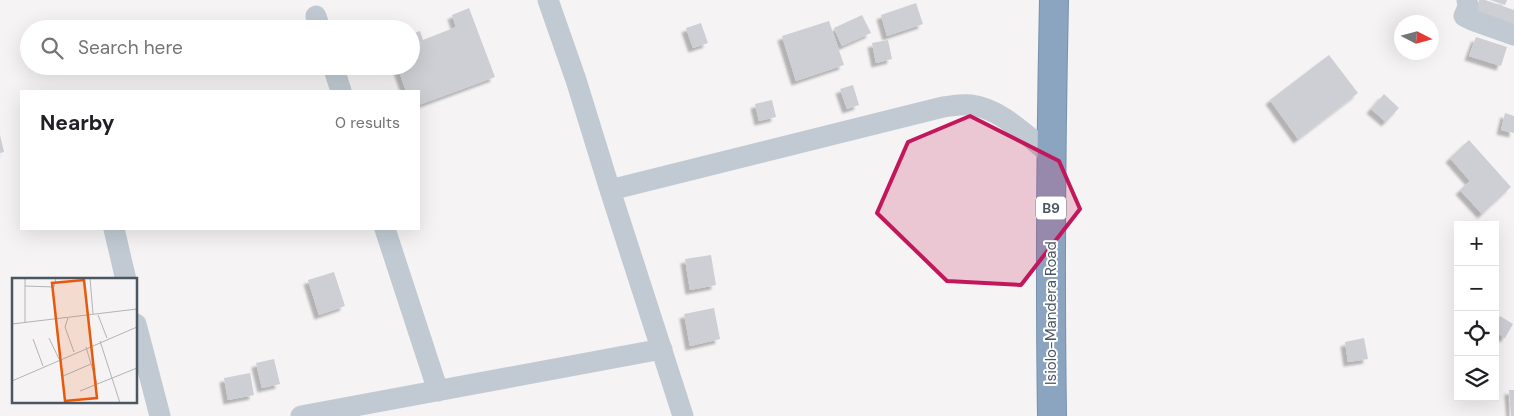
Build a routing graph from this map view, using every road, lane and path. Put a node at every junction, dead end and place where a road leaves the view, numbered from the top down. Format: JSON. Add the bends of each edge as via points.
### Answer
{"nodes":[{"id":1,"x":548,"y":0,"type":"edge"},
{"id":2,"x":1054,"y":0,"type":"edge"},
{"id":3,"x":1467,"y":0,"type":"edge"},
{"id":4,"x":1514,"y":35,"type":"edge"},
{"id":5,"x":336,"y":75,"type":"edge"},
{"id":6,"x":341,"y":90,"type":"edge"},
{"id":7,"x":1051,"y":155,"type":"junction"},
{"id":8,"x":610,"y":190,"type":"junction"},
{"id":9,"x":114,"y":230,"type":"edge"},
{"id":10,"x":385,"y":230,"type":"edge"},
{"id":11,"x":126,"y":278,"type":"edge"},
{"id":12,"x":138,"y":332,"type":"edge"},
{"id":13,"x":662,"y":349,"type":"junction"},
{"id":14,"x":438,"y":390,"type":"junction"},
{"id":15,"x":160,"y":416,"type":"edge"},
{"id":16,"x":301,"y":416,"type":"edge"},
{"id":17,"x":683,"y":416,"type":"edge"},
{"id":18,"x":1052,"y":416,"type":"edge"}],
"edges":[{"from":1,"to":8,"type":"street"},
{"from":2,"to":7,"type":"highway","name":"Isiolo-Mandera Road","number":"B9"},
{"from":3,"to":4,"type":"street","via":[[1464,16]]},
{"from":5,"to":6,"type":"street"},
{"from":7,"to":8,"type":"street","via":[[986,108],[969,105],[943,107]]},
{"from":7,"to":18,"type":"highway","name":"Isiolo-Mandera Road","number":"B9"},
{"from":8,"to":13,"type":"street"},
{"from":9,"to":11,"type":"street"},
{"from":10,"to":14,"type":"street"},
{"from":12,"to":15,"type":"street"},
{"from":13,"to":14,"type":"street"},
{"from":13,"to":17,"type":"street"},
{"from":14,"to":16,"type":"street"}]}
